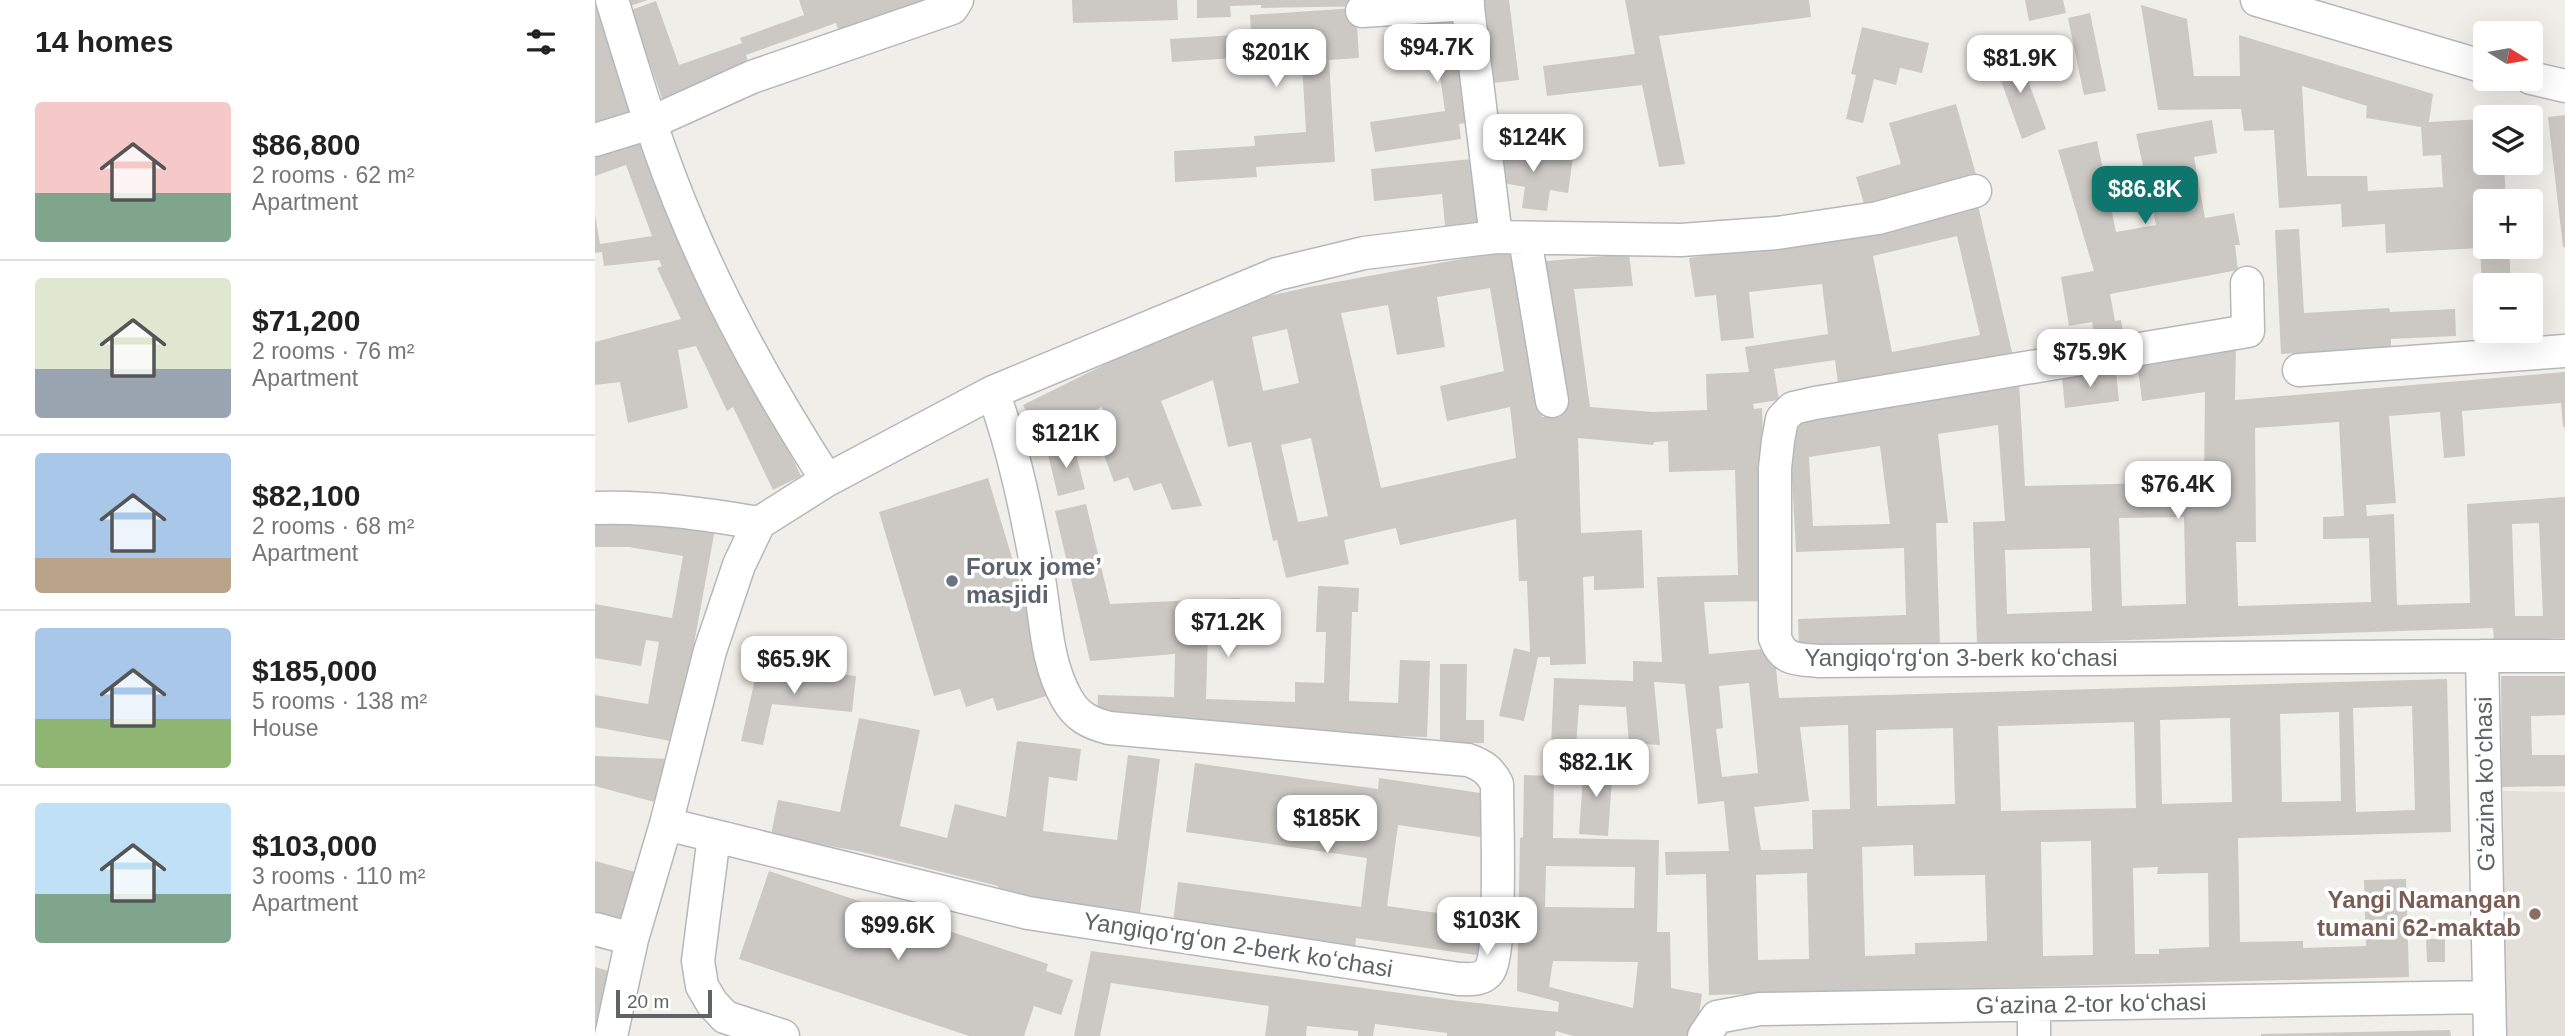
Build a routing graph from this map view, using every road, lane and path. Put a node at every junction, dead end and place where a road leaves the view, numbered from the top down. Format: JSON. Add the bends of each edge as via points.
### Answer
{"nodes":[{"id":1,"x":612,"y":0,"type":"edge"},
{"id":2,"x":957,"y":0,"type":"edge"},
{"id":3,"x":2257,"y":0,"type":"edge"},
{"id":4,"x":1467,"y":2,"type":"edge"},
{"id":5,"x":1362,"y":11,"type":"dead end"},
{"id":6,"x":2473,"y":64,"type":"edge"},
{"id":7,"x":2543,"y":81,"type":"edge"},
{"id":8,"x":2565,"y":86,"type":"edge"},
{"id":9,"x":650,"y":123,"type":"junction"},
{"id":10,"x":595,"y":140,"type":"edge"},
{"id":11,"x":1975,"y":191,"type":"dead end"},
{"id":12,"x":1511,"y":238,"type":"junction"},
{"id":13,"x":2248,"y":283,"type":"dead end"},
{"id":14,"x":2565,"y":351,"type":"edge"},
{"id":15,"x":2299,"y":370,"type":"dead end"},
{"id":16,"x":993,"y":392,"type":"junction"},
{"id":17,"x":1552,"y":401,"type":"dead end"},
{"id":18,"x":827,"y":481,"type":"junction"},
{"id":19,"x":595,"y":509,"type":"edge"},
{"id":20,"x":759,"y":523,"type":"junction"},
{"id":21,"x":2482,"y":656,"type":"junction"},
{"id":22,"x":2565,"y":656,"type":"edge"},
{"id":23,"x":666,"y":824,"type":"junction"},
{"id":24,"x":714,"y":836,"type":"junction"},
{"id":25,"x":595,"y":929,"type":"edge"},
{"id":26,"x":632,"y":939,"type":"junction"},
{"id":27,"x":2489,"y":997,"type":"junction"},
{"id":28,"x":2034,"y":1005,"type":"junction"},
{"id":29,"x":611,"y":1036,"type":"edge"},
{"id":30,"x":783,"y":1036,"type":"edge"},
{"id":31,"x":1704,"y":1036,"type":"edge"},
{"id":32,"x":2034,"y":1036,"type":"edge"},
{"id":33,"x":2490,"y":1036,"type":"edge"}],
"edges":[{"from":1,"to":9,"type":"street"},
{"from":2,"to":9,"type":"street","via":[[952,8],[752,77]]},
{"from":3,"to":6,"type":"street"},
{"from":4,"to":5,"type":"street"},
{"from":4,"to":12,"type":"street"},
{"from":7,"to":8,"type":"street"},
{"from":9,"to":10,"type":"street"},
{"from":9,"to":18,"type":"street","via":[[687,222],[728,310],[776,401]]},
{"from":11,"to":12,"type":"street","via":[[1878,218],[1777,233],[1681,240]]},
{"from":12,"to":16,"type":"street","via":[[1364,253],[1277,274]]},
{"from":12,"to":17,"type":"street"},
{"from":13,"to":21,"type":"street","name":"Yangiqoʻrgʻon 3-berk koʻchasi","via":[[2248,331],[1793,408],[1782,419],[1775,468],[1775,638],[1779,649],[1797,659],[1819,661]]},
{"from":14,"to":15,"type":"street"},
{"from":16,"to":18,"type":"street"},
{"from":16,"to":24,"type":"street","name":"Yangiqoʻrgʻon 2-berk koʻchasi","via":[[1022,489],[1051,660],[1068,702],[1079,715],[1092,724],[1109,727],[1468,760],[1482,765],[1497,784],[1497,926],[1490,971],[1476,979],[1459,979],[1028,913]]},
{"from":18,"to":20,"type":"street"},
{"from":19,"to":20,"type":"street","via":[[637,507]]},
{"from":20,"to":23,"type":"street","via":[[739,565],[710,651]]},
{"from":21,"to":22,"type":"street"},
{"from":21,"to":27,"type":"street","name":"Gʻazina koʻchasi"},
{"from":23,"to":24,"type":"street","name":"Yangiqoʻrgʻon 2-berk koʻchasi"},
{"from":23,"to":26,"type":"street"},
{"from":24,"to":30,"type":"street","via":[[698,961],[702,986],[725,1017]]},
{"from":25,"to":26,"type":"street"},
{"from":26,"to":29,"type":"street"},
{"from":27,"to":28,"type":"street","name":"Gʻazina 2-tor koʻchasi"},
{"from":27,"to":33,"type":"street","name":"Gʻazina koʻchasi"},
{"from":28,"to":31,"type":"street","name":"Gʻazina 2-tor koʻchasi","via":[[1760,1010],[1717,1017]]},
{"from":28,"to":32,"type":"street"}]}
